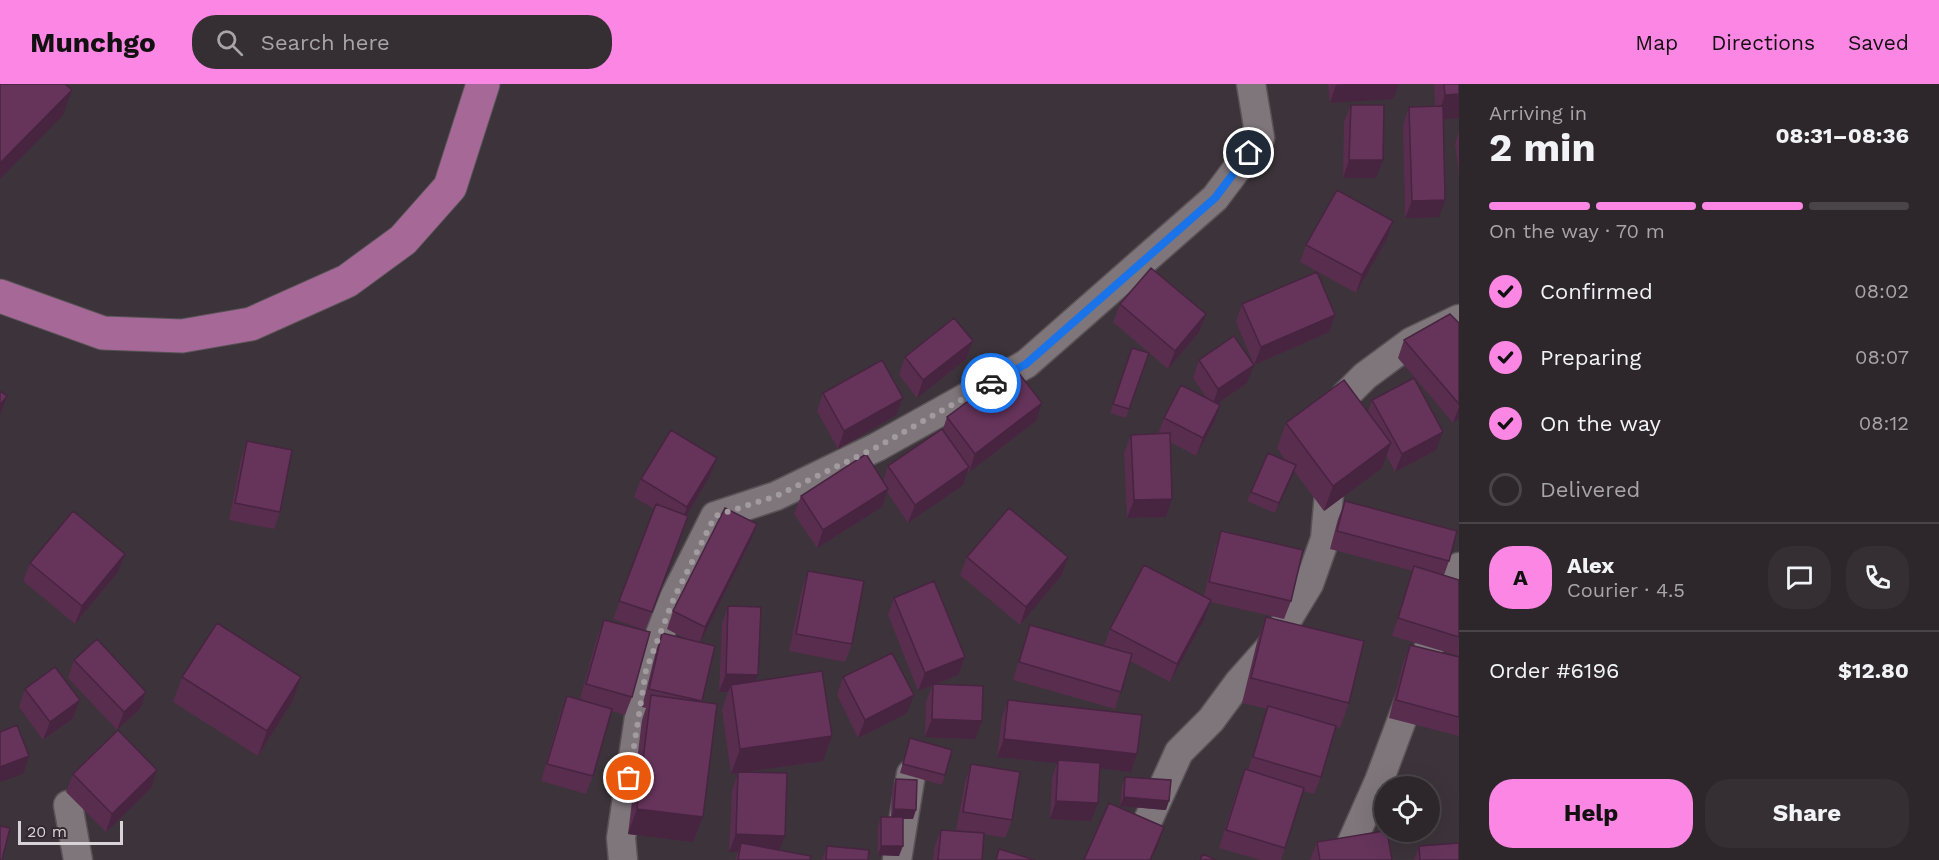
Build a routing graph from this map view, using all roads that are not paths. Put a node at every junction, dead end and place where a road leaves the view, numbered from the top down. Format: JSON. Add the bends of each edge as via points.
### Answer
{"nodes":[{"id":1,"x":483,"y":84,"type":"edge"},
{"id":2,"x":1251,"y":84,"type":"edge"},
{"id":3,"x":0,"y":296,"type":"edge"},
{"id":4,"x":1459,"y":319,"type":"edge"},
{"id":5,"x":1459,"y":567,"type":"edge"},
{"id":6,"x":911,"y":774,"type":"edge"},
{"id":7,"x":68,"y":805,"type":"dead end"},
{"id":8,"x":78,"y":860,"type":"edge"},
{"id":9,"x":623,"y":860,"type":"edge"},
{"id":10,"x":897,"y":860,"type":"edge"},
{"id":11,"x":1130,"y":860,"type":"edge"},
{"id":12,"x":1344,"y":860,"type":"edge"}],
"edges":[{"from":1,"to":3,"type":"highway","via":[[450,187],[403,240],[347,281],[251,324],[182,336],[103,333]]},
{"from":2,"to":9,"type":"street","via":[[1260,138],[1215,198],[1026,364],[877,447],[776,496],[715,516],[674,598],[646,670],[621,838]]},
{"from":4,"to":11,"type":"street","via":[[1411,342],[1345,396],[1329,483],[1325,539],[1310,584],[1272,645],[1211,720],[1179,752]]},
{"from":5,"to":12,"type":"street","via":[[1379,781]]},
{"from":6,"to":10,"type":"street"},
{"from":7,"to":8,"type":"street"}]}
